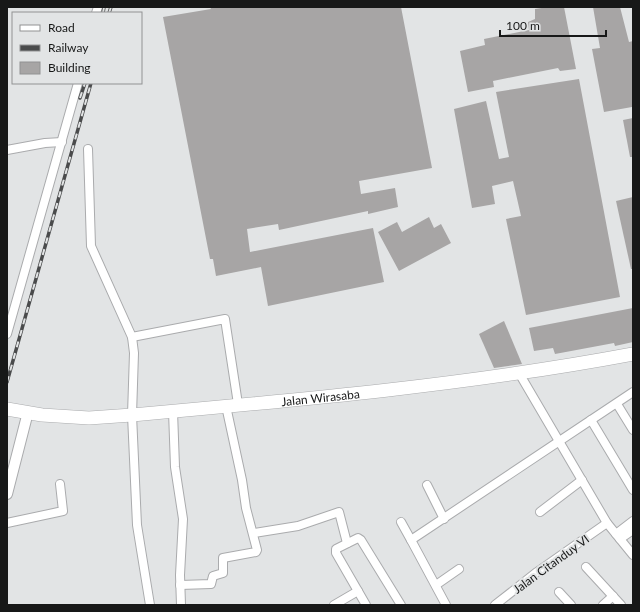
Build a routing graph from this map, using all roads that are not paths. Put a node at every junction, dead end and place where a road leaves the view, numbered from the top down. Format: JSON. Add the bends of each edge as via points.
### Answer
{"nodes":[{"id":1,"x":78,"y":84,"type":"edge"},
{"id":2,"x":62,"y":142,"type":"junction"},
{"id":3,"x":88,"y":149,"type":"dead end"},
{"id":4,"x":7,"y":150,"type":"edge"},
{"id":5,"x":7,"y":334,"type":"edge"},
{"id":6,"x":132,"y":337,"type":"junction"},
{"id":7,"x":633,"y":354,"type":"edge"},
{"id":8,"x":519,"y":373,"type":"junction"},
{"id":9,"x":633,"y":392,"type":"edge"},
{"id":10,"x":617,"y":404,"type":"junction"},
{"id":11,"x":232,"y":405,"type":"junction"},
{"id":12,"x":7,"y":409,"type":"edge"},
{"id":13,"x":173,"y":411,"type":"junction"},
{"id":14,"x":28,"y":412,"type":"junction"},
{"id":15,"x":132,"y":415,"type":"junction"},
{"id":16,"x":591,"y":420,"type":"junction"},
{"id":17,"x":633,"y":430,"type":"edge"},
{"id":18,"x":559,"y":441,"type":"junction"},
{"id":19,"x":582,"y":480,"type":"junction"},
{"id":20,"x":60,"y":484,"type":"dead end"},
{"id":21,"x":427,"y":485,"type":"dead end"},
{"id":22,"x":633,"y":490,"type":"edge"},
{"id":23,"x":7,"y":494,"type":"edge"},
{"id":24,"x":540,"y":512,"type":"dead end"},
{"id":25,"x":444,"y":519,"type":"junction"},
{"id":26,"x":633,"y":521,"type":"edge"},
{"id":27,"x":401,"y":522,"type":"dead end"},
{"id":28,"x":7,"y":523,"type":"edge"},
{"id":29,"x":607,"y":523,"type":"junction"},
{"id":30,"x":633,"y":530,"type":"edge"},
{"id":31,"x":254,"y":533,"type":"junction"},
{"id":32,"x":618,"y":537,"type":"junction"},
{"id":33,"x":411,"y":540,"type":"junction"},
{"id":34,"x":347,"y":543,"type":"junction"},
{"id":35,"x":633,"y":555,"type":"edge"},
{"id":36,"x":586,"y":567,"type":"dead end"},
{"id":37,"x":459,"y":569,"type":"dead end"},
{"id":38,"x":180,"y":585,"type":"junction"},
{"id":39,"x":436,"y":585,"type":"junction"},
{"id":40,"x":358,"y":591,"type":"junction"},
{"id":41,"x":559,"y":592,"type":"dead end"},
{"id":42,"x":613,"y":596,"type":"junction"},
{"id":43,"x":150,"y":605,"type":"edge"},
{"id":44,"x":181,"y":605,"type":"edge"},
{"id":45,"x":334,"y":605,"type":"edge"},
{"id":46,"x":366,"y":605,"type":"edge"},
{"id":47,"x":401,"y":605,"type":"edge"},
{"id":48,"x":446,"y":605,"type":"edge"},
{"id":49,"x":495,"y":605,"type":"edge"},
{"id":50,"x":571,"y":605,"type":"edge"},
{"id":51,"x":603,"y":605,"type":"edge"},
{"id":52,"x":621,"y":605,"type":"edge"}],
"edges":[{"from":1,"to":2,"type":"street"},
{"from":2,"to":4,"type":"street"},
{"from":2,"to":5,"type":"street"},
{"from":3,"to":6,"type":"street","via":[[91,246]]},
{"from":6,"to":11,"type":"street","via":[[225,319]]},
{"from":6,"to":15,"type":"street"},
{"from":7,"to":8,"type":"main road","name":"Jalan Wirasaba"},
{"from":8,"to":11,"type":"main road","name":"Jalan Wirasaba"},
{"from":8,"to":18,"type":"street"},
{"from":9,"to":10,"type":"street"},
{"from":10,"to":16,"type":"street"},
{"from":10,"to":17,"type":"street"},
{"from":11,"to":13,"type":"main road","name":"Jalan Wirasaba"},
{"from":11,"to":31,"type":"street","via":[[246,508]]},
{"from":12,"to":14,"type":"main road","name":"Jalan Wirasaba"},
{"from":13,"to":15,"type":"main road","name":"Jalan Wirasaba"},
{"from":13,"to":38,"type":"street","via":[[175,467],[183,519]]},
{"from":14,"to":15,"type":"main road","name":"Jalan Wirasaba","via":[[89,418]]},
{"from":14,"to":23,"type":"street"},
{"from":15,"to":43,"type":"street","via":[[137,525]]},
{"from":16,"to":18,"type":"street"},
{"from":16,"to":22,"type":"street"},
{"from":18,"to":19,"type":"street"},
{"from":18,"to":25,"type":"street"},
{"from":19,"to":24,"type":"street"},
{"from":19,"to":29,"type":"street"},
{"from":20,"to":28,"type":"street","via":[[63,511]]},
{"from":21,"to":25,"type":"street"},
{"from":25,"to":33,"type":"street"},
{"from":26,"to":32,"type":"street"},
{"from":27,"to":33,"type":"street"},
{"from":29,"to":32,"type":"street"},
{"from":29,"to":49,"type":"street","name":"Jalan Citanduy VI"},
{"from":30,"to":32,"type":"street"},
{"from":31,"to":34,"type":"street","via":[[298,526],[339,512]]},
{"from":31,"to":38,"type":"street","via":[[257,551],[223,558],[223,573],[213,576],[210,584]]},
{"from":32,"to":35,"type":"street"},
{"from":33,"to":39,"type":"street"},
{"from":34,"to":40,"type":"street","via":[[336,549],[336,553]]},
{"from":34,"to":47,"type":"street","via":[[358,538],[361,540]]},
{"from":36,"to":42,"type":"street"},
{"from":37,"to":39,"type":"street"},
{"from":38,"to":44,"type":"street"},
{"from":39,"to":48,"type":"street"},
{"from":40,"to":45,"type":"street"},
{"from":40,"to":46,"type":"street"},
{"from":41,"to":50,"type":"street"},
{"from":42,"to":51,"type":"street"},
{"from":42,"to":52,"type":"street"}]}
